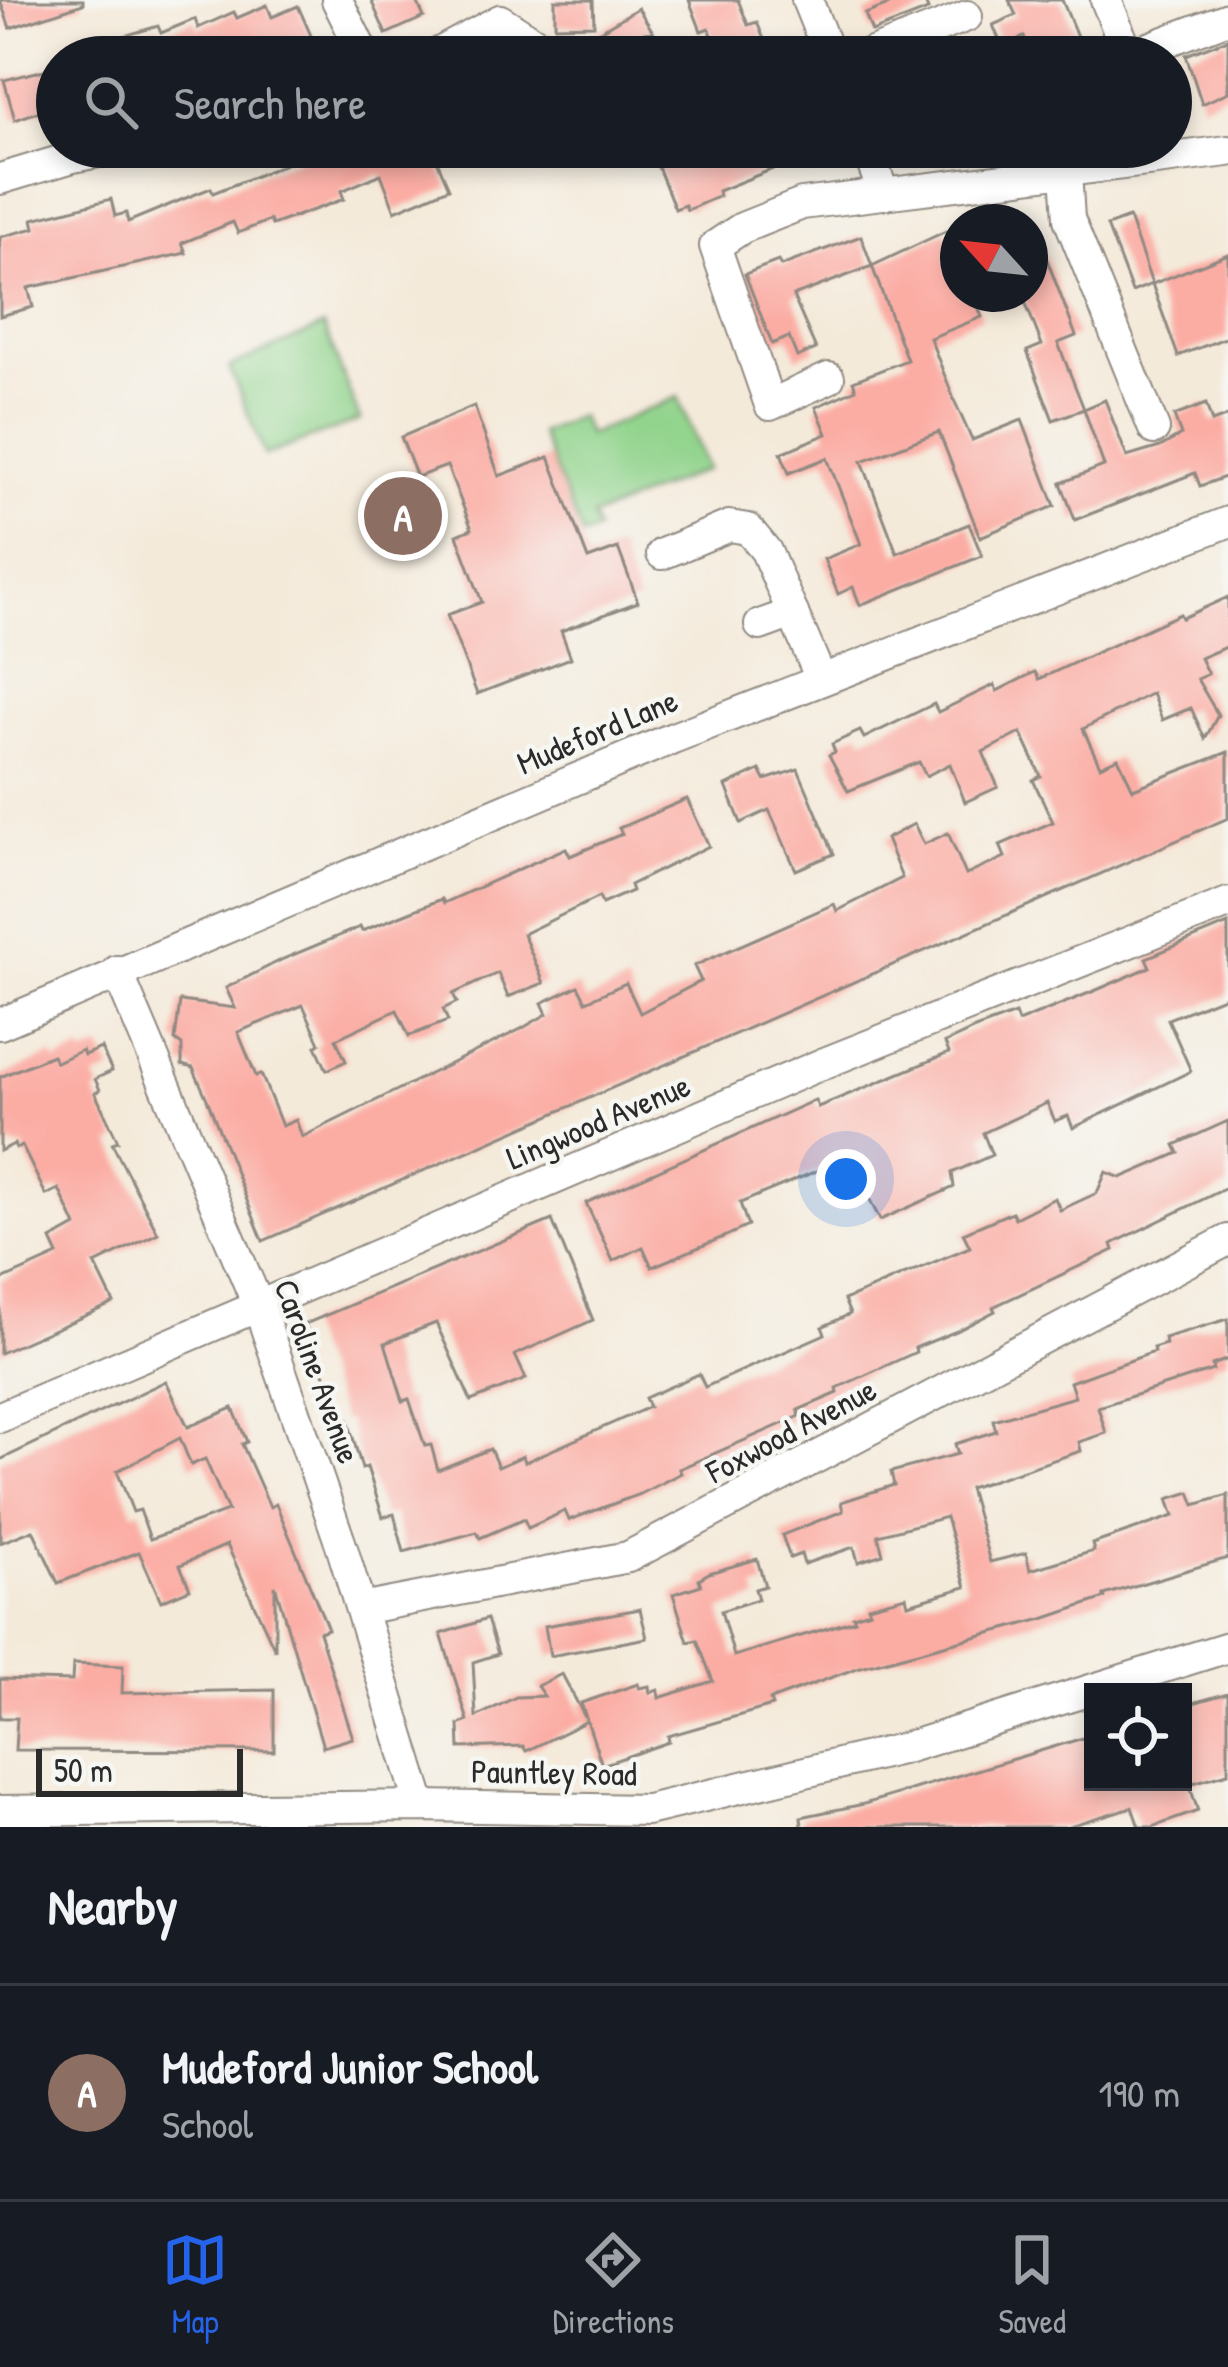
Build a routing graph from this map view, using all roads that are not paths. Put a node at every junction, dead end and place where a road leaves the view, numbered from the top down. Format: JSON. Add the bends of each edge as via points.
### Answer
{"nodes":[{"id":1,"x":338,"y":0,"type":"edge"},
{"id":2,"x":807,"y":0,"type":"edge"},
{"id":3,"x":1106,"y":0,"type":"edge"},
{"id":4,"x":967,"y":16,"type":"dead end"},
{"id":5,"x":1228,"y":18,"type":"edge"},
{"id":6,"x":355,"y":36,"type":"edge"},
{"id":7,"x":471,"y":36,"type":"edge"},
{"id":8,"x":525,"y":36,"type":"edge"},
{"id":9,"x":822,"y":36,"type":"edge"},
{"id":10,"x":916,"y":36,"type":"edge"},
{"id":11,"x":1121,"y":36,"type":"edge"},
{"id":12,"x":1181,"y":36,"type":"edge"},
{"id":13,"x":1228,"y":151,"type":"edge"},
{"id":14,"x":1192,"y":152,"type":"edge"},
{"id":15,"x":37,"y":168,"type":"edge"},
{"id":16,"x":874,"y":168,"type":"edge"},
{"id":17,"x":1082,"y":168,"type":"edge"},
{"id":18,"x":1066,"y":171,"type":"junction"},
{"id":19,"x":0,"y":179,"type":"edge"},
{"id":20,"x":884,"y":194,"type":"junction"},
{"id":21,"x":829,"y":378,"type":"dead end"},
{"id":22,"x":1154,"y":429,"type":"dead end"},
{"id":23,"x":1228,"y":522,"type":"edge"},
{"id":24,"x":662,"y":554,"type":"dead end"},
{"id":25,"x":793,"y":613,"type":"junction"},
{"id":26,"x":760,"y":626,"type":"dead end"},
{"id":27,"x":821,"y":679,"type":"junction"},
{"id":28,"x":1228,"y":903,"type":"edge"},
{"id":29,"x":117,"y":971,"type":"junction"},
{"id":30,"x":0,"y":1024,"type":"edge"},
{"id":31,"x":1228,"y":1240,"type":"edge"},
{"id":32,"x":258,"y":1305,"type":"junction"},
{"id":33,"x":0,"y":1417,"type":"edge"},
{"id":34,"x":361,"y":1609,"type":"junction"},
{"id":35,"x":1228,"y":1647,"type":"edge"},
{"id":36,"x":421,"y":1806,"type":"junction"},
{"id":37,"x":0,"y":1810,"type":"edge"},
{"id":38,"x":647,"y":1819,"type":"edge"}],
"edges":[{"from":1,"to":6,"type":"street"},
{"from":2,"to":9,"type":"street"},
{"from":3,"to":11,"type":"street"},
{"from":4,"to":10,"type":"street"},
{"from":5,"to":12,"type":"street"},
{"from":7,"to":8,"type":"street","via":[[500,20]]},
{"from":13,"to":14,"type":"street"},
{"from":15,"to":19,"type":"street"},
{"from":16,"to":20,"type":"street"},
{"from":17,"to":18,"type":"street"},
{"from":18,"to":20,"type":"street"},
{"from":18,"to":22,"type":"street","via":[[1069,219]]},
{"from":20,"to":21,"type":"street","via":[[802,204],[715,246],[770,405]]},
{"from":23,"to":27,"type":"street","name":"Mudeford Lane"},
{"from":24,"to":25,"type":"street","via":[[740,525],[760,539]]},
{"from":25,"to":26,"type":"street"},
{"from":25,"to":27,"type":"street"},
{"from":27,"to":29,"type":"street","name":"Mudeford Lane"},
{"from":28,"to":32,"type":"street","name":"Lingwood Avenue","via":[[823,1064]]},
{"from":29,"to":30,"type":"street","name":"Mudeford Lane"},
{"from":29,"to":32,"type":"street","name":"Caroline Avenue"},
{"from":31,"to":34,"type":"street","name":"Foxwood Avenue","via":[[628,1557]]},
{"from":32,"to":33,"type":"street","name":"Lingwood Avenue"},
{"from":32,"to":34,"type":"street","name":"Caroline Avenue"},
{"from":34,"to":36,"type":"street","name":"Caroline Avenue"},
{"from":35,"to":38,"type":"street","name":"Pauntley Road"},
{"from":36,"to":37,"type":"street","name":"Pauntley Road"},
{"from":36,"to":38,"type":"street","name":"Pauntley Road"}]}
